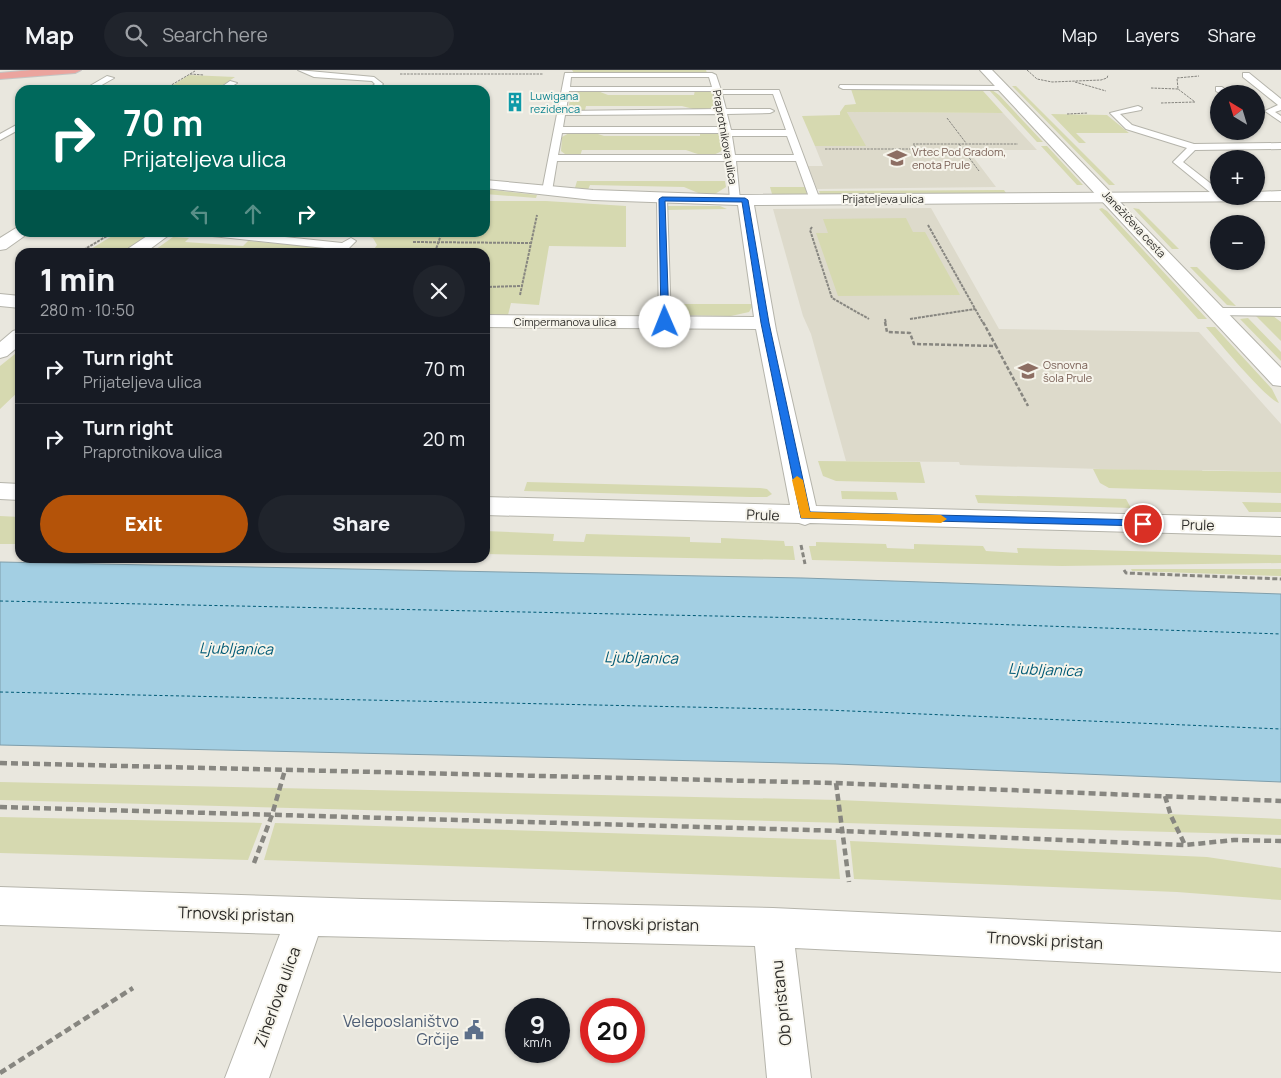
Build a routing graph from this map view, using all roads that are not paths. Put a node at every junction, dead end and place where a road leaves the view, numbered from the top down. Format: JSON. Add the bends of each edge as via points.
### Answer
{"nodes":[{"id":1,"x":75,"y":70,"type":"edge"},
{"id":2,"x":302,"y":70,"type":"edge"},
{"id":3,"x":986,"y":70,"type":"edge"},
{"id":4,"x":1246,"y":75,"type":"dead end"},
{"id":5,"x":0,"y":76,"type":"edge"},
{"id":6,"x":110,"y":78,"type":"dead end"},
{"id":7,"x":233,"y":82,"type":"dead end"},
{"id":8,"x":97,"y":85,"type":"edge"},
{"id":9,"x":229,"y":85,"type":"edge"},
{"id":10,"x":378,"y":85,"type":"edge"},
{"id":11,"x":843,"y":87,"type":"dead end"},
{"id":12,"x":1003,"y":88,"type":"junction"},
{"id":13,"x":566,"y":89,"type":"junction"},
{"id":14,"x":717,"y":91,"type":"junction"},
{"id":15,"x":1281,"y":105,"type":"edge"},
{"id":16,"x":1138,"y":108,"type":"road end"},
{"id":17,"x":770,"y":111,"type":"dead end"},
{"id":18,"x":561,"y":112,"type":"junction"},
{"id":19,"x":722,"y":112,"type":"junction"},
{"id":20,"x":1281,"y":120,"type":"edge"},
{"id":21,"x":15,"y":129,"type":"edge"},
{"id":22,"x":558,"y":130,"type":"junction"},
{"id":23,"x":726,"y":132,"type":"junction"},
{"id":24,"x":791,"y":133,"type":"junction"},
{"id":25,"x":0,"y":137,"type":"edge"},
{"id":26,"x":1281,"y":146,"type":"edge"},
{"id":27,"x":1193,"y":147,"type":"junction"},
{"id":28,"x":798,"y":154,"type":"junction"},
{"id":29,"x":552,"y":158,"type":"junction"},
{"id":30,"x":731,"y":158,"type":"junction"},
{"id":31,"x":490,"y":185,"type":"edge"},
{"id":32,"x":1210,"y":188,"type":"edge"},
{"id":33,"x":547,"y":191,"type":"junction"},
{"id":34,"x":1210,"y":196,"type":"edge"},
{"id":35,"x":1265,"y":196,"type":"edge"},
{"id":36,"x":1281,"y":196,"type":"edge"},
{"id":37,"x":1108,"y":197,"type":"junction"},
{"id":38,"x":662,"y":199,"type":"junction"},
{"id":39,"x":740,"y":200,"type":"junction"},
{"id":40,"x":815,"y":200,"type":"junction"},
{"id":41,"x":15,"y":236,"type":"edge"},
{"id":42,"x":157,"y":237,"type":"edge"},
{"id":43,"x":249,"y":237,"type":"edge"},
{"id":44,"x":351,"y":241,"type":"dead end"},
{"id":45,"x":0,"y":245,"type":"edge"},
{"id":46,"x":141,"y":248,"type":"edge"},
{"id":47,"x":0,"y":300,"type":"edge"},
{"id":48,"x":15,"y":302,"type":"edge"},
{"id":49,"x":1218,"y":312,"type":"junction"},
{"id":50,"x":1281,"y":312,"type":"edge"},
{"id":51,"x":490,"y":322,"type":"edge"},
{"id":52,"x":665,"y":322,"type":"junction"},
{"id":53,"x":765,"y":323,"type":"junction"},
{"id":54,"x":15,"y":339,"type":"edge"},
{"id":55,"x":0,"y":352,"type":"edge"},
{"id":56,"x":1281,"y":380,"type":"edge"},
{"id":57,"x":0,"y":491,"type":"edge"},
{"id":58,"x":15,"y":492,"type":"edge"},
{"id":59,"x":490,"y":506,"type":"edge"},
{"id":60,"x":802,"y":527,"type":"junction"},
{"id":61,"x":1281,"y":527,"type":"edge"},
{"id":62,"x":0,"y":906,"type":"edge"},
{"id":63,"x":306,"y":916,"type":"junction"},
{"id":64,"x":773,"y":927,"type":"junction"},
{"id":65,"x":1281,"y":952,"type":"edge"},
{"id":66,"x":247,"y":1078,"type":"edge"},
{"id":67,"x":789,"y":1078,"type":"edge"}],
"edges":[{"from":1,"to":5,"type":"main road"},
{"from":2,"to":10,"type":"lane","via":[[314,75],[370,77],[377,80]]},
{"from":3,"to":12,"type":"street","name":"Janežičeva cesta"},
{"from":4,"to":15,"type":"lane"},
{"from":6,"to":8,"type":"lane"},
{"from":7,"to":9,"type":"lane"},
{"from":11,"to":12,"type":"lane"},
{"from":12,"to":37,"type":"street","name":"Janežičeva cesta"},
{"from":13,"to":14,"type":"lane"},
{"from":13,"to":14,"type":"lane","name":"Praprotnikova ulica","via":[[568,75],[712,75]]},
{"from":13,"to":18,"type":"lane"},
{"from":14,"to":19,"type":"lane","name":"Praprotnikova ulica"},
{"from":14,"to":24,"type":"lane","via":[[776,92]]},
{"from":15,"to":20,"type":"lane","via":[[1280,108],[1266,110]]},
{"from":16,"to":27,"type":"lane","via":[[1114,113],[1129,127]]},
{"from":17,"to":19,"type":"lane"},
{"from":18,"to":19,"type":"lane"},
{"from":18,"to":22,"type":"lane"},
{"from":19,"to":23,"type":"lane","name":"Praprotnikova ulica"},
{"from":21,"to":25,"type":"lane"},
{"from":22,"to":23,"type":"lane"},
{"from":22,"to":29,"type":"lane"},
{"from":23,"to":24,"type":"lane"},
{"from":23,"to":30,"type":"lane","name":"Praprotnikova ulica"},
{"from":24,"to":28,"type":"lane"},
{"from":26,"to":27,"type":"lane"},
{"from":27,"to":32,"type":"lane","via":[[1178,162]]},
{"from":28,"to":30,"type":"lane"},
{"from":28,"to":40,"type":"lane"},
{"from":29,"to":30,"type":"lane"},
{"from":29,"to":33,"type":"lane"},
{"from":30,"to":39,"type":"lane","name":"Praprotnikova ulica"},
{"from":31,"to":33,"type":"street","name":"Prijateljeva ulica"},
{"from":33,"to":38,"type":"street","name":"Prijateljeva ulica"},
{"from":34,"to":37,"type":"street","name":"Prijateljeva ulica"},
{"from":35,"to":36,"type":"street","name":"Prijateljeva ulica"},
{"from":37,"to":40,"type":"street","name":"Prijateljeva ulica"},
{"from":37,"to":49,"type":"street","name":"Janežičeva cesta"},
{"from":38,"to":39,"type":"street","name":"Prijateljeva ulica"},
{"from":38,"to":52,"type":"lane"},
{"from":39,"to":40,"type":"street","name":"Prijateljeva ulica"},
{"from":39,"to":53,"type":"street","name":"Praprotnikova ulica"},
{"from":41,"to":45,"type":"street"},
{"from":42,"to":46,"type":"street"},
{"from":43,"to":44,"type":"lane","via":[[344,247]]},
{"from":47,"to":48,"type":"street"},
{"from":49,"to":50,"type":"lane"},
{"from":49,"to":56,"type":"street","name":"Janežičeva cesta"},
{"from":51,"to":52,"type":"street","name":"Cimpermanova ulica"},
{"from":52,"to":53,"type":"street","name":"Cimpermanova ulica"},
{"from":53,"to":60,"type":"street","name":"Praprotnikova ulica"},
{"from":54,"to":55,"type":"street"},
{"from":57,"to":58,"type":"street"},
{"from":59,"to":60,"type":"street","name":"Prule"},
{"from":60,"to":61,"type":"street","name":"Prule"},
{"from":62,"to":63,"type":"street","name":"Trnovski pristan"},
{"from":63,"to":64,"type":"street","name":"Trnovski pristan"},
{"from":63,"to":66,"type":"street","name":"Ziherlova ulica"},
{"from":64,"to":65,"type":"street","name":"Trnovski pristan"},
{"from":64,"to":67,"type":"street","name":"Ob pristanu"}]}
